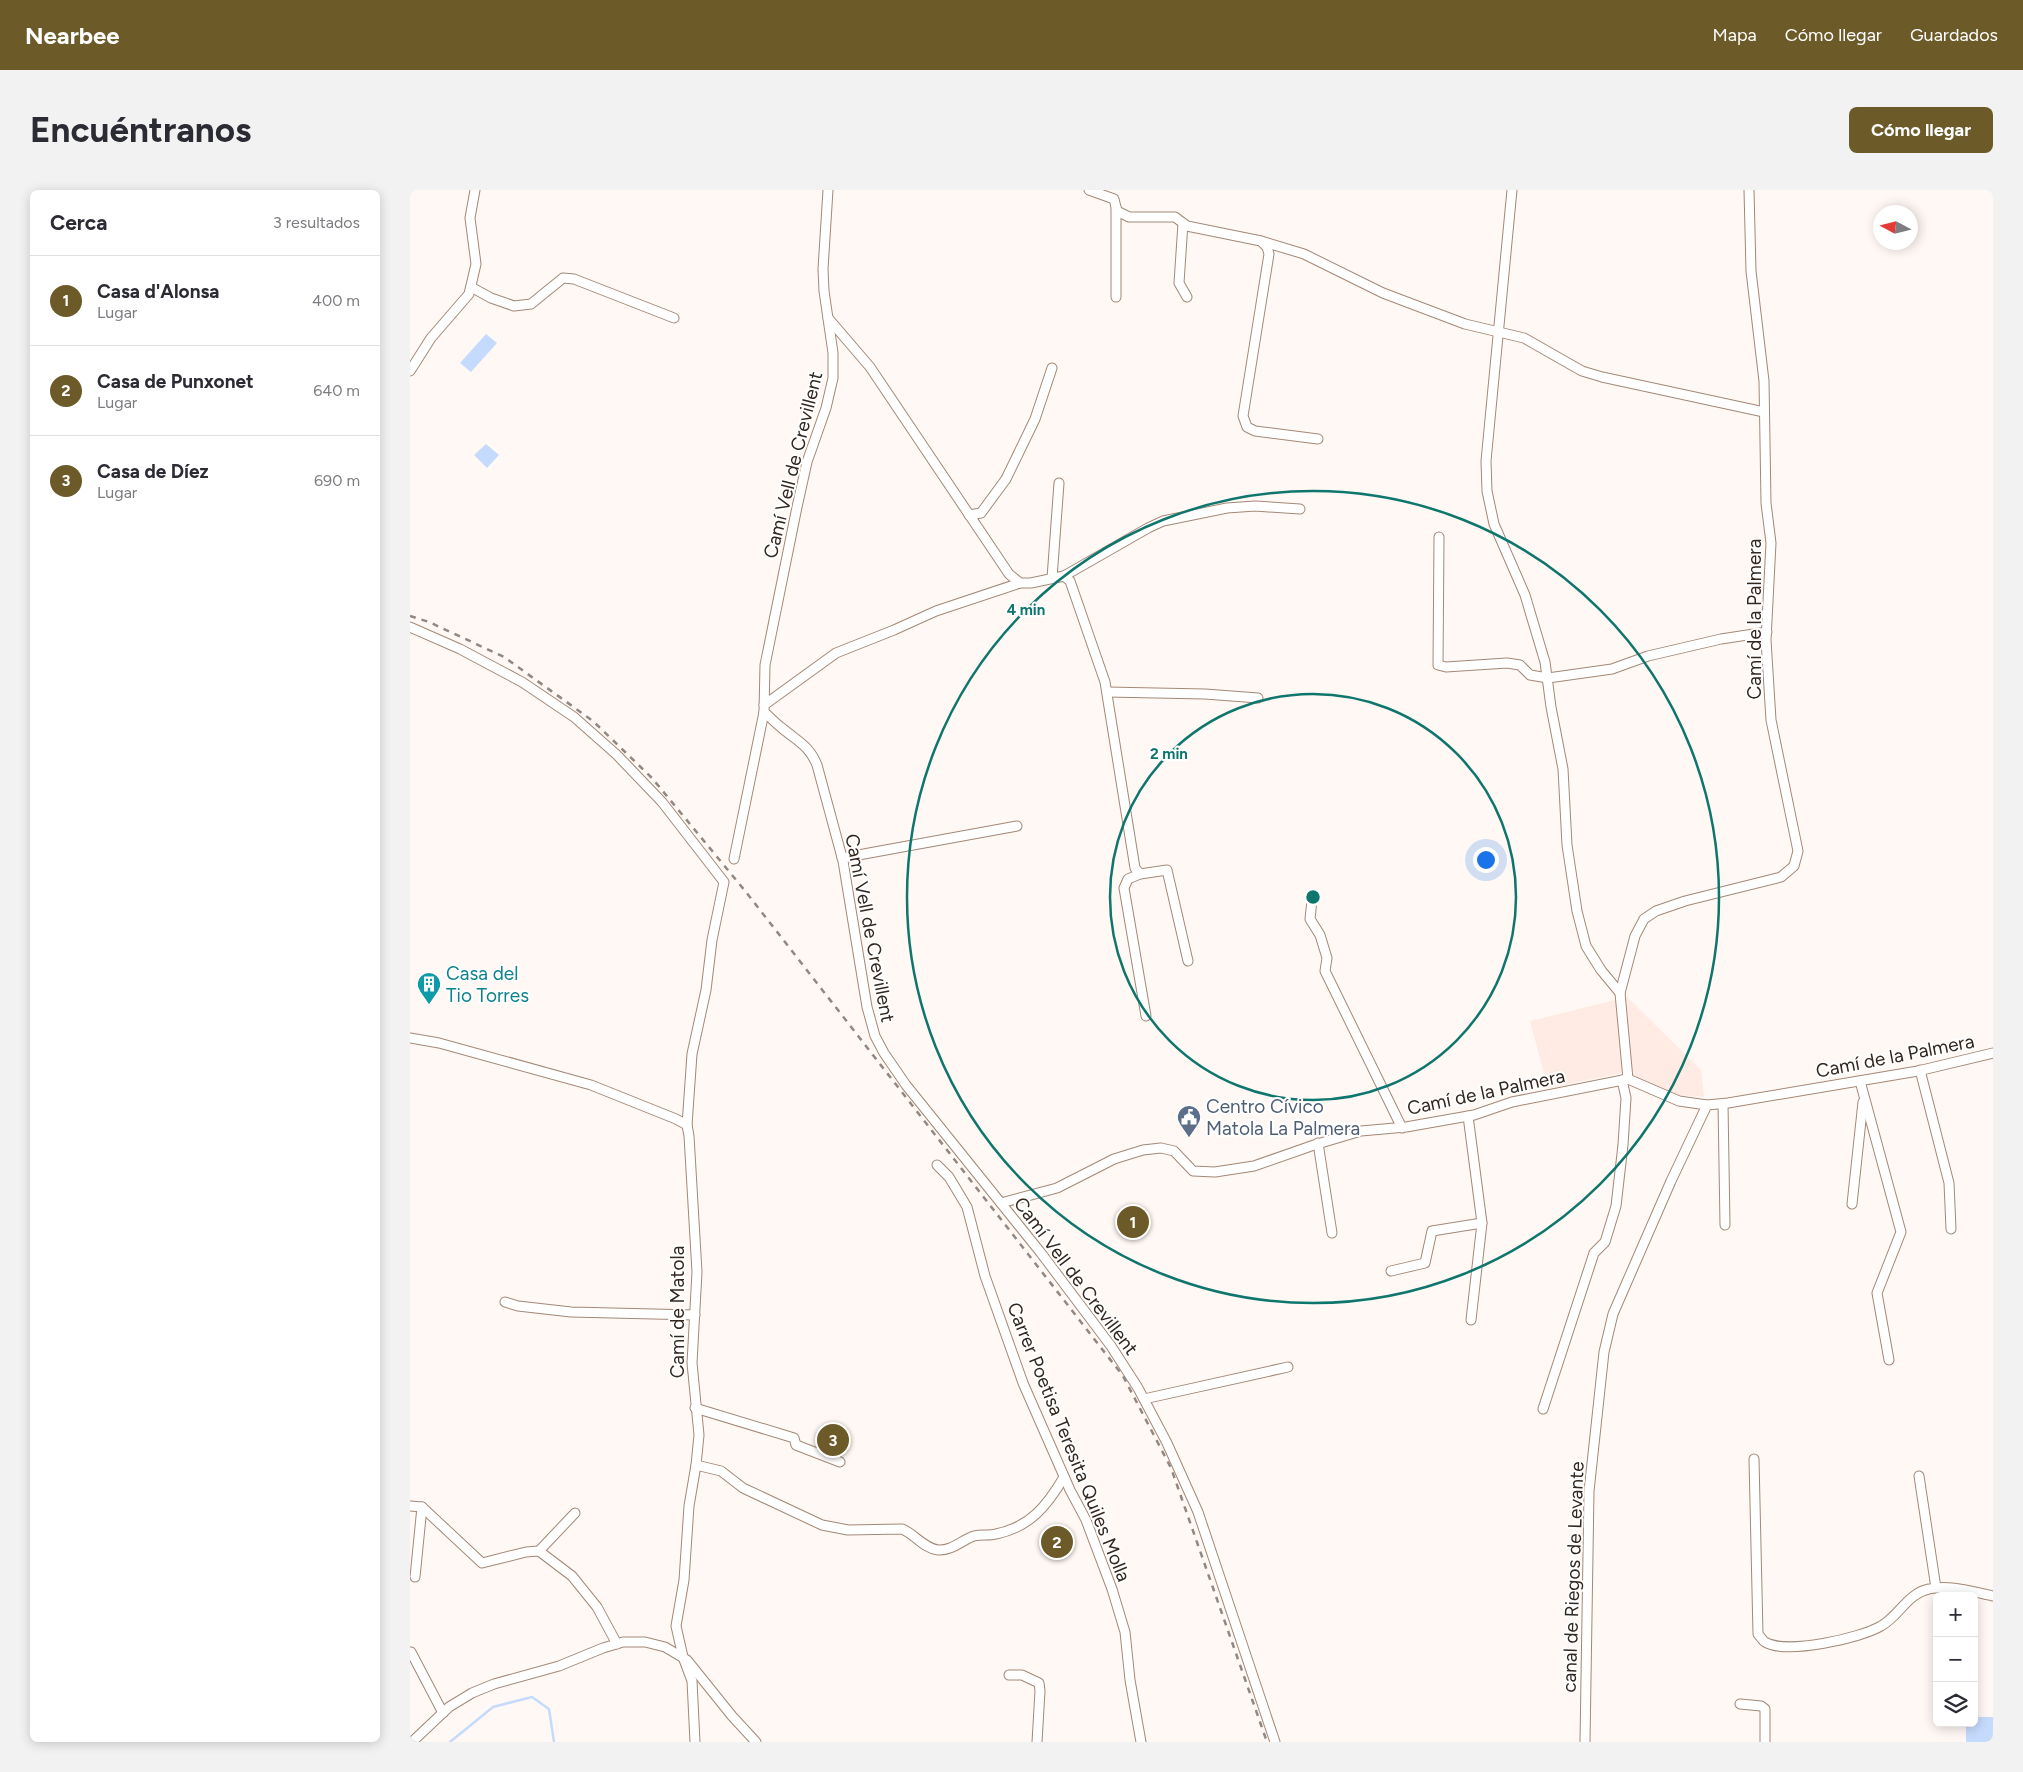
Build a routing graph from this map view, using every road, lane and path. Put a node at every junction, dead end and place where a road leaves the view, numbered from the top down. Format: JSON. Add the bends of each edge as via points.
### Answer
{"nodes":[{"id":1,"x":475,"y":190,"type":"edge"},
{"id":2,"x":828,"y":190,"type":"edge"},
{"id":3,"x":1089,"y":190,"type":"edge"},
{"id":4,"x":1512,"y":190,"type":"edge"},
{"id":5,"x":1750,"y":190,"type":"edge"},
{"id":6,"x":1116,"y":208,"type":"junction"},
{"id":7,"x":1183,"y":223,"type":"junction"},
{"id":8,"x":1261,"y":242,"type":"junction"},
{"id":9,"x":471,"y":287,"type":"junction"},
{"id":10,"x":1116,"y":297,"type":"dead end"},
{"id":11,"x":1187,"y":297,"type":"dead end"},
{"id":12,"x":828,"y":317,"type":"junction"},
{"id":13,"x":674,"y":318,"type":"dead end"},
{"id":14,"x":1499,"y":332,"type":"junction"},
{"id":15,"x":1052,"y":368,"type":"dead end"},
{"id":16,"x":410,"y":371,"type":"edge"},
{"id":17,"x":1764,"y":412,"type":"junction"},
{"id":18,"x":1318,"y":439,"type":"dead end"},
{"id":19,"x":1059,"y":483,"type":"dead end"},
{"id":20,"x":1300,"y":509,"type":"dead end"},
{"id":21,"x":969,"y":515,"type":"junction"},
{"id":22,"x":1439,"y":537,"type":"dead end"},
{"id":23,"x":1064,"y":576,"type":"junction"},
{"id":24,"x":1052,"y":578,"type":"junction"},
{"id":25,"x":1020,"y":583,"type":"junction"},
{"id":26,"x":410,"y":627,"type":"edge"},
{"id":27,"x":1767,"y":632,"type":"junction"},
{"id":28,"x":1548,"y":678,"type":"junction"},
{"id":29,"x":1107,"y":692,"type":"junction"},
{"id":30,"x":1258,"y":698,"type":"dead end"},
{"id":31,"x":764,"y":708,"type":"junction"},
{"id":32,"x":1017,"y":826,"type":"dead end"},
{"id":33,"x":842,"y":858,"type":"junction"},
{"id":34,"x":734,"y":859,"type":"dead end"},
{"id":35,"x":1140,"y":874,"type":"junction"},
{"id":36,"x":1312,"y":900,"type":"dead end"},
{"id":37,"x":1188,"y":961,"type":"dead end"},
{"id":38,"x":1620,"y":993,"type":"junction"},
{"id":39,"x":1146,"y":1016,"type":"dead end"},
{"id":40,"x":410,"y":1038,"type":"edge"},
{"id":41,"x":1993,"y":1053,"type":"edge"},
{"id":42,"x":1920,"y":1070,"type":"junction"},
{"id":43,"x":1625,"y":1079,"type":"junction"},
{"id":44,"x":1860,"y":1081,"type":"junction"},
{"id":45,"x":1864,"y":1097,"type":"junction"},
{"id":46,"x":1707,"y":1104,"type":"junction"},
{"id":47,"x":1723,"y":1104,"type":"junction"},
{"id":48,"x":1468,"y":1116,"type":"junction"},
{"id":49,"x":686,"y":1125,"type":"junction"},
{"id":50,"x":1402,"y":1128,"type":"junction"},
{"id":51,"x":1318,"y":1143,"type":"junction"},
{"id":52,"x":938,"y":1165,"type":"dead end"},
{"id":53,"x":1001,"y":1203,"type":"junction"},
{"id":54,"x":1852,"y":1204,"type":"dead end"},
{"id":55,"x":1482,"y":1223,"type":"junction"},
{"id":56,"x":1725,"y":1225,"type":"dead end"},
{"id":57,"x":1951,"y":1229,"type":"dead end"},
{"id":58,"x":1332,"y":1233,"type":"dead end"},
{"id":59,"x":1391,"y":1271,"type":"dead end"},
{"id":60,"x":505,"y":1302,"type":"dead end"},
{"id":61,"x":695,"y":1315,"type":"junction"},
{"id":62,"x":1471,"y":1320,"type":"dead end"},
{"id":63,"x":1889,"y":1360,"type":"dead end"},
{"id":64,"x":1288,"y":1367,"type":"dead end"},
{"id":65,"x":1144,"y":1400,"type":"junction"},
{"id":66,"x":695,"y":1408,"type":"junction"},
{"id":67,"x":1543,"y":1409,"type":"dead end"},
{"id":68,"x":1754,"y":1458,"type":"dead end"},
{"id":69,"x":840,"y":1462,"type":"dead end"},
{"id":70,"x":696,"y":1464,"type":"junction"},
{"id":71,"x":1918,"y":1476,"type":"dead end"},
{"id":72,"x":1064,"y":1478,"type":"junction"},
{"id":73,"x":410,"y":1506,"type":"edge"},
{"id":74,"x":422,"y":1506,"type":"junction"},
{"id":75,"x":575,"y":1514,"type":"dead end"},
{"id":76,"x":539,"y":1551,"type":"junction"},
{"id":77,"x":415,"y":1576,"type":"dead end"},
{"id":78,"x":1936,"y":1588,"type":"junction"},
{"id":79,"x":1993,"y":1596,"type":"edge"},
{"id":80,"x":617,"y":1644,"type":"junction"},
{"id":81,"x":411,"y":1652,"type":"dead end"},
{"id":82,"x":683,"y":1657,"type":"junction"},
{"id":83,"x":1009,"y":1675,"type":"dead end"},
{"id":84,"x":1740,"y":1704,"type":"dead end"},
{"id":85,"x":443,"y":1713,"type":"junction"},
{"id":86,"x":412,"y":1742,"type":"edge"},
{"id":87,"x":695,"y":1742,"type":"edge"},
{"id":88,"x":756,"y":1742,"type":"edge"},
{"id":89,"x":1038,"y":1742,"type":"edge"},
{"id":90,"x":1141,"y":1742,"type":"edge"},
{"id":91,"x":1275,"y":1742,"type":"edge"},
{"id":92,"x":1585,"y":1742,"type":"edge"},
{"id":93,"x":1765,"y":1742,"type":"edge"}],
"edges":[{"from":1,"to":9,"type":"street","via":[[470,218],[476,264]]},
{"from":2,"to":12,"type":"street","name":"Camí Vell de Crevillent","via":[[823,269]]},
{"from":3,"to":6,"type":"street","via":[[1114,199]]},
{"from":4,"to":14,"type":"street"},
{"from":5,"to":17,"type":"street","name":"Camí de la Palmera","via":[[1751,271],[1764,381]]},
{"from":6,"to":7,"type":"street","via":[[1129,217],[1175,217]]},
{"from":6,"to":10,"type":"street"},
{"from":7,"to":8,"type":"street"},
{"from":7,"to":11,"type":"street","via":[[1179,282]]},
{"from":8,"to":14,"type":"street","via":[[1304,254],[1383,293],[1465,324]]},
{"from":8,"to":18,"type":"street","via":[[1269,254],[1243,416],[1247,427],[1255,431]]},
{"from":9,"to":13,"type":"street","via":[[514,306],[530,304],[563,278],[574,279]]},
{"from":9,"to":16,"type":"street"},
{"from":12,"to":21,"type":"street","via":[[870,367]]},
{"from":12,"to":31,"type":"street","name":"Camí Vell de Crevillent","via":[[833,378],[797,507],[765,664]]},
{"from":14,"to":17,"type":"street","via":[[1524,338],[1582,371]]},
{"from":14,"to":28,"type":"street","via":[[1486,462],[1487,491],[1494,524],[1536,628]]},
{"from":15,"to":21,"type":"street","via":[[1035,418],[1006,478],[981,513]]},
{"from":17,"to":27,"type":"street","name":"Camí de la Palmera","via":[[1766,503],[1771,543]]},
{"from":19,"to":24,"type":"street"},
{"from":20,"to":23,"type":"street","via":[[1227,508],[1164,521]]},
{"from":21,"to":25,"type":"street","via":[[1009,574]]},
{"from":22,"to":28,"type":"street","via":[[1438,665],[1507,663],[1520,665],[1530,675]]},
{"from":23,"to":24,"type":"street"},
{"from":23,"to":29,"type":"street","via":[[1070,581]]},
{"from":24,"to":25,"type":"street"},
{"from":25,"to":31,"type":"street","via":[[936,611],[836,652]]},
{"from":26,"to":49,"type":"street","name":"Camí de Matola","via":[[460,648],[522,682],[574,718],[617,755],[662,802],[724,882],[692,1054]]},
{"from":27,"to":28,"type":"street","via":[[1648,656],[1612,669]]},
{"from":27,"to":38,"type":"street","name":"Camí de la Palmera","via":[[1771,720],[1798,851],[1794,866],[1781,877],[1685,901],[1656,911],[1644,919],[1635,936]]},
{"from":28,"to":38,"type":"street","via":[[1563,769],[1567,845],[1577,911],[1586,946]]},
{"from":29,"to":30,"type":"street"},
{"from":29,"to":35,"type":"street","via":[[1135,868]]},
{"from":31,"to":33,"type":"street","name":"Camí Vell de Crevillent","via":[[781,728],[813,754]]},
{"from":31,"to":34,"type":"street"},
{"from":32,"to":33,"type":"street"},
{"from":33,"to":53,"type":"street","name":"Camí Vell de Crevillent","via":[[867,1007],[875,1036],[906,1085]]},
{"from":35,"to":37,"type":"street","via":[[1167,870]]},
{"from":35,"to":39,"type":"street","via":[[1128,879],[1124,888]]},
{"from":36,"to":50,"type":"street","via":[[1310,919],[1320,935],[1327,958],[1325,971]]},
{"from":38,"to":43,"type":"street"},
{"from":40,"to":49,"type":"street","via":[[591,1085]]},
{"from":41,"to":42,"type":"street","name":"Camí de la Palmera"},
{"from":42,"to":44,"type":"street","name":"Camí de la Palmera"},
{"from":42,"to":57,"type":"street","via":[[1949,1183]]},
{"from":43,"to":46,"type":"street","name":"Camí de la Palmera","via":[[1679,1102]]},
{"from":43,"to":48,"type":"street","name":"Camí de la Palmera","via":[[1512,1102]]},
{"from":43,"to":67,"type":"street","via":[[1623,1145],[1616,1206],[1604,1242],[1594,1253]]},
{"from":44,"to":45,"type":"street"},
{"from":44,"to":47,"type":"street","name":"Camí de la Palmera"},
{"from":45,"to":54,"type":"street"},
{"from":45,"to":63,"type":"street","via":[[1901,1232],[1877,1292]]},
{"from":46,"to":47,"type":"street","name":"Camí de la Palmera"},
{"from":46,"to":92,"type":"street","name":"canal de Riegos de Levante","via":[[1613,1314],[1604,1352],[1589,1491]]},
{"from":47,"to":56,"type":"street"},
{"from":48,"to":50,"type":"street","name":"Camí de la Palmera"},
{"from":48,"to":55,"type":"street"},
{"from":49,"to":61,"type":"street","name":"Camí de Matola","via":[[697,1272]]},
{"from":50,"to":51,"type":"street","name":"Camí de la Palmera","via":[[1361,1131]]},
{"from":51,"to":53,"type":"street","name":"Camí de la Palmera","via":[[1254,1166],[1216,1172],[1193,1170],[1174,1152],[1161,1148],[1143,1150],[1114,1159],[1057,1188]]},
{"from":51,"to":58,"type":"street"},
{"from":52,"to":72,"type":"street","name":"Carrer Poetisa Teresita Quiles Molla","via":[[967,1207],[985,1276],[1023,1383]]},
{"from":53,"to":65,"type":"street","name":"Camí Vell de Crevillent","via":[[1110,1346]]},
{"from":55,"to":59,"type":"street","via":[[1432,1232],[1425,1263]]},
{"from":55,"to":62,"type":"street"},
{"from":60,"to":61,"type":"street","via":[[571,1312]]},
{"from":61,"to":66,"type":"street","name":"Camí de Matola","via":[[692,1363]]},
{"from":64,"to":65,"type":"street"},
{"from":65,"to":91,"type":"street","name":"Camí Vell de Crevillent","via":[[1198,1512]]},
{"from":66,"to":69,"type":"street","via":[[794,1438],[796,1445]]},
{"from":66,"to":70,"type":"street","name":"Camí de Matola","via":[[699,1435]]},
{"from":68,"to":78,"type":"street","via":[[1758,1634],[1765,1642],[1777,1646],[1802,1646],[1857,1637],[1882,1626],[1908,1601],[1927,1589]]},
{"from":70,"to":72,"type":"street","via":[[721,1471],[742,1488],[822,1525],[848,1530],[902,1529],[925,1546],[940,1550],[961,1544],[973,1536],[1016,1530],[1032,1519],[1054,1495]]},
{"from":70,"to":82,"type":"street","name":"Camí de Matola","via":[[676,1626]]},
{"from":71,"to":78,"type":"street"},
{"from":72,"to":90,"type":"street","name":"Carrer Poetisa Teresita Quiles Molla","via":[[1086,1520],[1125,1632]]},
{"from":73,"to":74,"type":"street"},
{"from":74,"to":76,"type":"street","via":[[482,1563]]},
{"from":74,"to":77,"type":"street"},
{"from":75,"to":76,"type":"street"},
{"from":76,"to":80,"type":"street","via":[[572,1576],[597,1608]]},
{"from":78,"to":79,"type":"street"},
{"from":80,"to":82,"type":"street","via":[[645,1642],[665,1647]]},
{"from":80,"to":85,"type":"street","via":[[559,1666],[494,1684],[472,1693]]},
{"from":81,"to":85,"type":"street"},
{"from":82,"to":87,"type":"street","name":"Camí de Matola","via":[[692,1681]]},
{"from":82,"to":88,"type":"street"},
{"from":83,"to":89,"type":"street","via":[[1022,1675],[1039,1683]]},
{"from":84,"to":93,"type":"street","via":[[1765,1709]]},
{"from":85,"to":86,"type":"street"}]}
